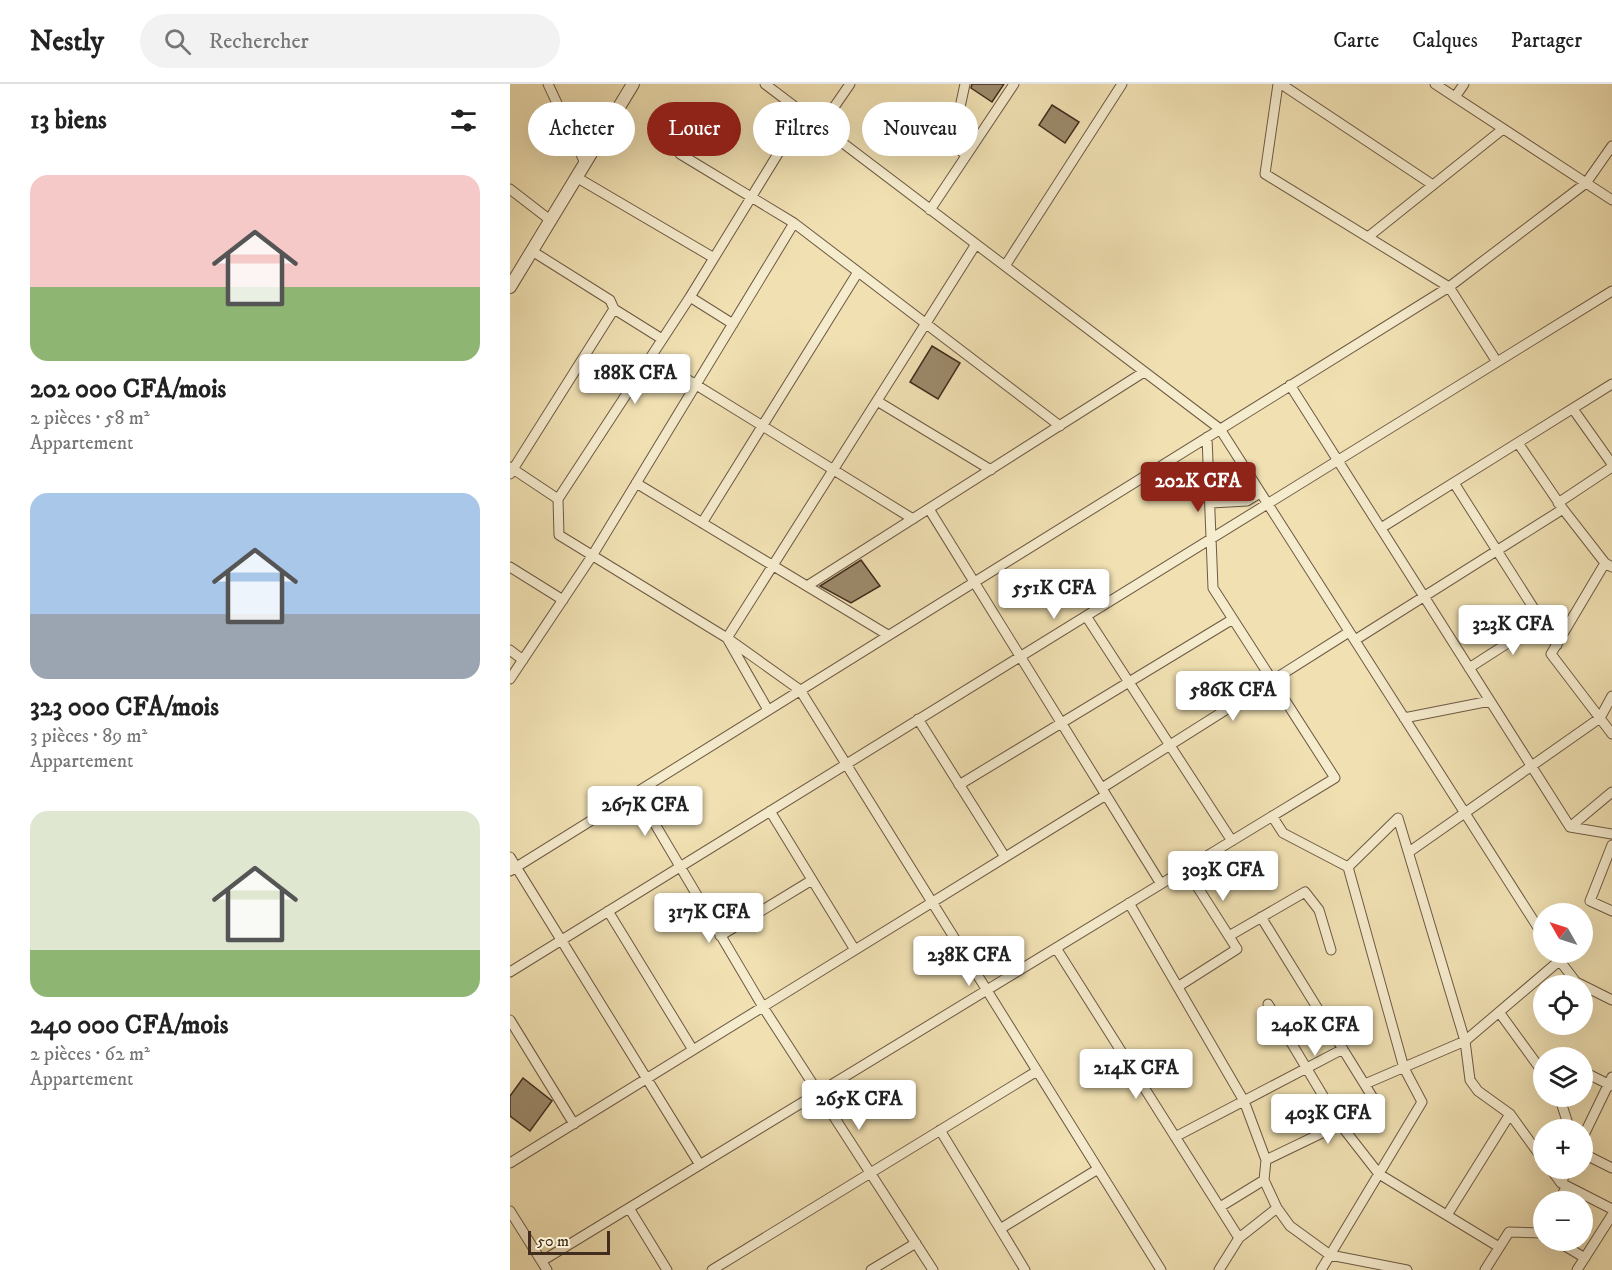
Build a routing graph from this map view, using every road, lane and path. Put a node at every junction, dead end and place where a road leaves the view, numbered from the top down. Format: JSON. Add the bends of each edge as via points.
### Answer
{"nodes":[{"id":1,"x":548,"y":84,"type":"edge"},
{"id":2,"x":633,"y":84,"type":"edge"},
{"id":3,"x":765,"y":84,"type":"edge"},
{"id":4,"x":850,"y":84,"type":"edge"},
{"id":5,"x":965,"y":84,"type":"edge"},
{"id":6,"x":1014,"y":84,"type":"edge"},
{"id":7,"x":1122,"y":84,"type":"edge"},
{"id":8,"x":1279,"y":84,"type":"edge"},
{"id":9,"x":1435,"y":84,"type":"edge"},
{"id":10,"x":1464,"y":84,"type":"edge"},
{"id":11,"x":1455,"y":98,"type":"junction"},
{"id":12,"x":789,"y":102,"type":"edge"},
{"id":13,"x":838,"y":102,"type":"edge"},
{"id":14,"x":961,"y":102,"type":"edge"},
{"id":15,"x":1503,"y":129,"type":"junction"},
{"id":16,"x":978,"y":137,"type":"edge"},
{"id":17,"x":1612,"y":146,"type":"edge"},
{"id":18,"x":850,"y":148,"type":"edge"},
{"id":19,"x":683,"y":156,"type":"edge"},
{"id":20,"x":776,"y":156,"type":"edge"},
{"id":21,"x":965,"y":156,"type":"edge"},
{"id":22,"x":585,"y":163,"type":"junction"},
{"id":23,"x":576,"y":177,"type":"junction"},
{"id":24,"x":1586,"y":183,"type":"junction"},
{"id":25,"x":1433,"y":185,"type":"junction"},
{"id":26,"x":510,"y":189,"type":"edge"},
{"id":27,"x":751,"y":197,"type":"junction"},
{"id":28,"x":1612,"y":200,"type":"edge"},
{"id":29,"x":930,"y":210,"type":"junction"},
{"id":30,"x":550,"y":220,"type":"junction"},
{"id":31,"x":794,"y":223,"type":"junction"},
{"id":32,"x":1368,"y":237,"type":"junction"},
{"id":33,"x":976,"y":244,"type":"junction"},
{"id":34,"x":532,"y":250,"type":"junction"},
{"id":35,"x":714,"y":258,"type":"junction"},
{"id":36,"x":1005,"y":266,"type":"junction"},
{"id":37,"x":858,"y":272,"type":"junction"},
{"id":38,"x":1449,"y":286,"type":"junction"},
{"id":39,"x":510,"y":287,"type":"edge"},
{"id":40,"x":1612,"y":291,"type":"edge"},
{"id":41,"x":690,"y":297,"type":"junction"},
{"id":42,"x":614,"y":309,"type":"junction"},
{"id":43,"x":926,"y":323,"type":"junction"},
{"id":44,"x":733,"y":324,"type":"junction"},
{"id":45,"x":662,"y":339,"type":"junction"},
{"id":46,"x":651,"y":357,"type":"junction"},
{"id":47,"x":1497,"y":362,"type":"junction"},
{"id":48,"x":1144,"y":372,"type":"junction"},
{"id":49,"x":1612,"y":384,"type":"edge"},
{"id":50,"x":696,"y":385,"type":"junction"},
{"id":51,"x":1290,"y":385,"type":"junction"},
{"id":52,"x":876,"y":401,"type":"junction"},
{"id":53,"x":1573,"y":408,"type":"junction"},
{"id":54,"x":762,"y":426,"type":"junction"},
{"id":55,"x":1060,"y":426,"type":"junction"},
{"id":56,"x":1220,"y":429,"type":"junction"},
{"id":57,"x":1207,"y":437,"type":"junction"},
{"id":58,"x":1518,"y":443,"type":"junction"},
{"id":59,"x":1338,"y":460,"type":"junction"},
{"id":60,"x":1612,"y":465,"type":"edge"},
{"id":61,"x":511,"y":468,"type":"edge"},
{"id":62,"x":833,"y":469,"type":"junction"},
{"id":63,"x":991,"y":470,"type":"junction"},
{"id":64,"x":636,"y":483,"type":"junction"},
{"id":65,"x":1454,"y":483,"type":"junction"},
{"id":66,"x":1260,"y":492,"type":"junction"},
{"id":67,"x":558,"y":499,"type":"junction"},
{"id":68,"x":1211,"y":503,"type":"junction"},
{"id":69,"x":1267,"y":504,"type":"junction"},
{"id":70,"x":1561,"y":506,"type":"junction"},
{"id":71,"x":929,"y":509,"type":"junction"},
{"id":72,"x":913,"y":519,"type":"junction"},
{"id":73,"x":702,"y":523,"type":"junction"},
{"id":74,"x":1381,"y":528,"type":"junction"},
{"id":75,"x":1211,"y":537,"type":"junction"},
{"id":76,"x":1497,"y":551,"type":"junction"},
{"id":77,"x":592,"y":556,"type":"junction"},
{"id":78,"x":1609,"y":565,"type":"edge"},
{"id":79,"x":773,"y":566,"type":"junction"},
{"id":80,"x":510,"y":567,"type":"edge"},
{"id":81,"x":974,"y":582,"type":"junction"},
{"id":82,"x":807,"y":586,"type":"junction"},
{"id":83,"x":1424,"y":597,"type":"junction"},
{"id":84,"x":563,"y":600,"type":"junction"},
{"id":85,"x":1086,"y":616,"type":"junction"},
{"id":86,"x":1233,"y":619,"type":"junction"},
{"id":87,"x":1542,"y":621,"type":"junction"},
{"id":88,"x":888,"y":636,"type":"junction"},
{"id":89,"x":1352,"y":636,"type":"junction"},
{"id":90,"x":727,"y":638,"type":"junction"},
{"id":91,"x":1557,"y":645,"type":"junction"},
{"id":92,"x":510,"y":650,"type":"edge"},
{"id":93,"x":1020,"y":656,"type":"junction"},
{"id":94,"x":523,"y":660,"type":"junction"},
{"id":95,"x":1470,"y":668,"type":"junction"},
{"id":96,"x":510,"y":679,"type":"edge"},
{"id":97,"x":1129,"y":681,"type":"junction"},
{"id":98,"x":1272,"y":681,"type":"junction"},
{"id":99,"x":800,"y":690,"type":"junction"},
{"id":100,"x":1612,"y":696,"type":"edge"},
{"id":101,"x":1490,"y":701,"type":"junction"},
{"id":102,"x":768,"y":710,"type":"junction"},
{"id":103,"x":1404,"y":718,"type":"junction"},
{"id":104,"x":1600,"y":718,"type":"junction"},
{"id":105,"x":918,"y":719,"type":"junction"},
{"id":106,"x":1061,"y":722,"type":"junction"},
{"id":107,"x":1612,"y":734,"type":"edge"},
{"id":108,"x":1170,"y":746,"type":"junction"},
{"id":109,"x":846,"y":764,"type":"junction"},
{"id":110,"x":1531,"y":766,"type":"junction"},
{"id":111,"x":959,"y":784,"type":"junction"},
{"id":112,"x":636,"y":792,"type":"junction"},
{"id":113,"x":1104,"y":792,"type":"junction"},
{"id":114,"x":1612,"y":792,"type":"edge"},
{"id":115,"x":770,"y":811,"type":"junction"},
{"id":116,"x":1464,"y":813,"type":"junction"},
{"id":117,"x":1272,"y":816,"type":"junction"},
{"id":118,"x":1570,"y":827,"type":"junction"},
{"id":119,"x":1612,"y":834,"type":"edge"},
{"id":120,"x":1232,"y":841,"type":"junction"},
{"id":121,"x":1612,"y":845,"type":"edge"},
{"id":122,"x":1408,"y":852,"type":"junction"},
{"id":123,"x":510,"y":857,"type":"edge"},
{"id":124,"x":1005,"y":857,"type":"junction"},
{"id":125,"x":1348,"y":867,"type":"junction"},
{"id":126,"x":678,"y":868,"type":"junction"},
{"id":127,"x":513,"y":869,"type":"edge"},
{"id":128,"x":1186,"y":869,"type":"junction"},
{"id":129,"x":812,"y":879,"type":"junction"},
{"id":130,"x":1161,"y":884,"type":"junction"},
{"id":131,"x":932,"y":902,"type":"junction"},
{"id":132,"x":1129,"y":903,"type":"junction"},
{"id":133,"x":608,"y":911,"type":"junction"},
{"id":134,"x":1612,"y":911,"type":"edge"},
{"id":135,"x":1261,"y":917,"type":"junction"},
{"id":136,"x":1533,"y":920,"type":"edge"},
{"id":137,"x":720,"y":936,"type":"junction"},
{"id":138,"x":1229,"y":936,"type":"junction"},
{"id":139,"x":561,"y":940,"type":"junction"},
{"id":140,"x":1056,"y":948,"type":"junction"},
{"id":141,"x":855,"y":950,"type":"junction"},
{"id":142,"x":1331,"y":950,"type":"dead end"},
{"id":143,"x":1550,"y":963,"type":"edge"},
{"id":144,"x":1561,"y":963,"type":"edge"},
{"id":145,"x":510,"y":972,"type":"edge"},
{"id":146,"x":1179,"y":986,"type":"junction"},
{"id":147,"x":987,"y":990,"type":"junction"},
{"id":148,"x":1612,"y":1000,"type":"edge"},
{"id":149,"x":1268,"y":1004,"type":"dead end"},
{"id":150,"x":763,"y":1007,"type":"junction"},
{"id":151,"x":1499,"y":1012,"type":"junction"},
{"id":152,"x":510,"y":1020,"type":"edge"},
{"id":153,"x":1465,"y":1041,"type":"junction"},
{"id":154,"x":1343,"y":1049,"type":"junction"},
{"id":155,"x":693,"y":1050,"type":"junction"},
{"id":156,"x":1533,"y":1059,"type":"edge"},
{"id":157,"x":1306,"y":1068,"type":"junction"},
{"id":158,"x":1404,"y":1068,"type":"junction"},
{"id":159,"x":1037,"y":1071,"type":"junction"},
{"id":160,"x":1593,"y":1075,"type":"edge"},
{"id":161,"x":647,"y":1079,"type":"junction"},
{"id":162,"x":1611,"y":1082,"type":"edge"},
{"id":163,"x":1365,"y":1084,"type":"junction"},
{"id":164,"x":818,"y":1092,"type":"junction"},
{"id":165,"x":1244,"y":1101,"type":"junction"},
{"id":166,"x":1563,"y":1107,"type":"edge"},
{"id":167,"x":1510,"y":1113,"type":"junction"},
{"id":168,"x":1567,"y":1119,"type":"edge"},
{"id":169,"x":1592,"y":1119,"type":"edge"},
{"id":170,"x":574,"y":1124,"type":"junction"},
{"id":171,"x":1340,"y":1124,"type":"junction"},
{"id":172,"x":940,"y":1130,"type":"junction"},
{"id":173,"x":1175,"y":1137,"type":"junction"},
{"id":174,"x":1533,"y":1145,"type":"edge"},
{"id":175,"x":1593,"y":1158,"type":"edge"},
{"id":176,"x":1266,"y":1160,"type":"junction"},
{"id":177,"x":510,"y":1163,"type":"edge"},
{"id":178,"x":700,"y":1165,"type":"junction"},
{"id":179,"x":1612,"y":1168,"type":"edge"},
{"id":180,"x":1098,"y":1169,"type":"junction"},
{"id":181,"x":870,"y":1173,"type":"junction"},
{"id":182,"x":1379,"y":1174,"type":"junction"},
{"id":183,"x":1560,"y":1179,"type":"edge"},
{"id":184,"x":1565,"y":1179,"type":"edge"},
{"id":185,"x":1264,"y":1180,"type":"junction"},
{"id":186,"x":1564,"y":1184,"type":"junction"},
{"id":187,"x":1562,"y":1191,"type":"edge"},
{"id":188,"x":1220,"y":1207,"type":"junction"},
{"id":189,"x":629,"y":1208,"type":"junction"},
{"id":190,"x":1277,"y":1208,"type":"junction"},
{"id":191,"x":1612,"y":1209,"type":"edge"},
{"id":192,"x":510,"y":1211,"type":"edge"},
{"id":193,"x":1447,"y":1215,"type":"junction"},
{"id":194,"x":1612,"y":1215,"type":"edge"},
{"id":195,"x":1000,"y":1229,"type":"junction"},
{"id":196,"x":1533,"y":1231,"type":"edge"},
{"id":197,"x":1239,"y":1238,"type":"junction"},
{"id":198,"x":916,"y":1243,"type":"junction"},
{"id":199,"x":1499,"y":1247,"type":"junction"},
{"id":200,"x":1573,"y":1251,"type":"edge"},
{"id":201,"x":1330,"y":1255,"type":"junction"},
{"id":202,"x":1585,"y":1258,"type":"junction"},
{"id":203,"x":542,"y":1261,"type":"junction"},
{"id":204,"x":547,"y":1270,"type":"edge"},
{"id":205,"x":668,"y":1270,"type":"edge"},
{"id":206,"x":712,"y":1270,"type":"edge"},
{"id":207,"x":872,"y":1270,"type":"edge"},
{"id":208,"x":933,"y":1270,"type":"edge"},
{"id":209,"x":1025,"y":1270,"type":"edge"},
{"id":210,"x":1161,"y":1270,"type":"edge"},
{"id":211,"x":1220,"y":1270,"type":"edge"},
{"id":212,"x":1321,"y":1270,"type":"edge"},
{"id":213,"x":1407,"y":1270,"type":"edge"},
{"id":214,"x":1485,"y":1270,"type":"edge"},
{"id":215,"x":1577,"y":1270,"type":"edge"}],
"edges":[{"from":1,"to":22,"type":"street"},
{"from":2,"to":22,"type":"street"},
{"from":3,"to":12,"type":"street"},
{"from":4,"to":13,"type":"street"},
{"from":5,"to":14,"type":"street"},
{"from":6,"to":16,"type":"street"},
{"from":7,"to":36,"type":"street"},
{"from":8,"to":25,"type":"street"},
{"from":8,"to":32,"type":"street","via":[[1265,174]]},
{"from":9,"to":11,"type":"street"},
{"from":10,"to":11,"type":"street"},
{"from":11,"to":15,"type":"street"},
{"from":15,"to":24,"type":"street"},
{"from":15,"to":25,"type":"street"},
{"from":17,"to":24,"type":"street"},
{"from":18,"to":29,"type":"street"},
{"from":19,"to":27,"type":"street"},
{"from":20,"to":27,"type":"street"},
{"from":21,"to":29,"type":"street"},
{"from":22,"to":23,"type":"street"},
{"from":23,"to":30,"type":"street"},
{"from":23,"to":35,"type":"street"},
{"from":24,"to":28,"type":"street"},
{"from":24,"to":38,"type":"street"},
{"from":25,"to":32,"type":"street"},
{"from":26,"to":30,"type":"street"},
{"from":27,"to":31,"type":"street"},
{"from":27,"to":35,"type":"street"},
{"from":29,"to":33,"type":"street"},
{"from":30,"to":34,"type":"street"},
{"from":31,"to":37,"type":"street"},
{"from":31,"to":44,"type":"street"},
{"from":32,"to":38,"type":"street"},
{"from":33,"to":36,"type":"street"},
{"from":33,"to":43,"type":"street"},
{"from":34,"to":39,"type":"street"},
{"from":34,"to":42,"type":"street","via":[[610,300]]},
{"from":35,"to":41,"type":"street"},
{"from":36,"to":48,"type":"street"},
{"from":37,"to":43,"type":"street"},
{"from":37,"to":54,"type":"street"},
{"from":38,"to":47,"type":"street"},
{"from":38,"to":51,"type":"street"},
{"from":40,"to":47,"type":"street"},
{"from":41,"to":44,"type":"street"},
{"from":41,"to":45,"type":"street"},
{"from":42,"to":45,"type":"street"},
{"from":42,"to":61,"type":"street"},
{"from":43,"to":52,"type":"street"},
{"from":43,"to":55,"type":"street"},
{"from":44,"to":50,"type":"street"},
{"from":45,"to":46,"type":"street"},
{"from":46,"to":50,"type":"street"},
{"from":46,"to":67,"type":"street"},
{"from":47,"to":59,"type":"street"},
{"from":48,"to":55,"type":"street"},
{"from":48,"to":56,"type":"street"},
{"from":49,"to":53,"type":"street"},
{"from":50,"to":54,"type":"street"},
{"from":50,"to":64,"type":"street"},
{"from":51,"to":56,"type":"street"},
{"from":51,"to":59,"type":"street"},
{"from":52,"to":62,"type":"street"},
{"from":52,"to":63,"type":"street"},
{"from":53,"to":58,"type":"street"},
{"from":53,"to":60,"type":"street"},
{"from":54,"to":62,"type":"street"},
{"from":54,"to":73,"type":"street"},
{"from":55,"to":63,"type":"street"},
{"from":56,"to":57,"type":"street"},
{"from":56,"to":66,"type":"street"},
{"from":57,"to":68,"type":"street"},
{"from":57,"to":81,"type":"street"},
{"from":58,"to":65,"type":"street"},
{"from":58,"to":70,"type":"street"},
{"from":59,"to":69,"type":"street"},
{"from":59,"to":74,"type":"street"},
{"from":60,"to":70,"type":"street"},
{"from":61,"to":67,"type":"street"},
{"from":62,"to":72,"type":"street"},
{"from":62,"to":79,"type":"street"},
{"from":63,"to":71,"type":"street"},
{"from":64,"to":73,"type":"street"},
{"from":64,"to":77,"type":"street"},
{"from":65,"to":74,"type":"street"},
{"from":65,"to":76,"type":"street"},
{"from":66,"to":68,"type":"street","via":[[1247,501]]},
{"from":66,"to":69,"type":"street"},
{"from":67,"to":77,"type":"street","via":[[559,534]]},
{"from":68,"to":75,"type":"street"},
{"from":69,"to":75,"type":"street"},
{"from":69,"to":89,"type":"street"},
{"from":70,"to":76,"type":"street"},
{"from":70,"to":78,"type":"street"},
{"from":71,"to":72,"type":"street"},
{"from":71,"to":81,"type":"street"},
{"from":72,"to":82,"type":"street"},
{"from":73,"to":79,"type":"street"},
{"from":74,"to":83,"type":"street"},
{"from":75,"to":85,"type":"street"},
{"from":75,"to":86,"type":"street","via":[[1213,588]]},
{"from":76,"to":83,"type":"street"},
{"from":76,"to":87,"type":"street"},
{"from":77,"to":84,"type":"street"},
{"from":77,"to":90,"type":"street"},
{"from":78,"to":91,"type":"street"},
{"from":79,"to":82,"type":"street"},
{"from":79,"to":90,"type":"street"},
{"from":80,"to":84,"type":"street"},
{"from":81,"to":88,"type":"street"},
{"from":81,"to":93,"type":"street"},
{"from":82,"to":88,"type":"street"},
{"from":83,"to":89,"type":"street"},
{"from":83,"to":95,"type":"street"},
{"from":84,"to":94,"type":"street"},
{"from":85,"to":93,"type":"street"},
{"from":85,"to":97,"type":"street"},
{"from":86,"to":97,"type":"street"},
{"from":86,"to":98,"type":"street"},
{"from":87,"to":91,"type":"street"},
{"from":87,"to":95,"type":"street"},
{"from":88,"to":99,"type":"street"},
{"from":89,"to":98,"type":"street"},
{"from":89,"to":103,"type":"street"},
{"from":90,"to":99,"type":"street"},
{"from":90,"to":102,"type":"street"},
{"from":91,"to":104,"type":"street","via":[[1551,654]]},
{"from":92,"to":94,"type":"street"},
{"from":93,"to":105,"type":"street"},
{"from":93,"to":106,"type":"street"},
{"from":94,"to":96,"type":"street"},
{"from":95,"to":101,"type":"street"},
{"from":97,"to":106,"type":"street"},
{"from":97,"to":108,"type":"street"},
{"from":98,"to":108,"type":"street"},
{"from":98,"to":117,"type":"street","via":[[1335,778]]},
{"from":99,"to":102,"type":"street"},
{"from":99,"to":109,"type":"street"},
{"from":100,"to":104,"type":"street"},
{"from":101,"to":103,"type":"street"},
{"from":101,"to":110,"type":"street"},
{"from":102,"to":112,"type":"street"},
{"from":103,"to":116,"type":"street"},
{"from":104,"to":107,"type":"street"},
{"from":104,"to":110,"type":"street"},
{"from":105,"to":109,"type":"street"},
{"from":105,"to":111,"type":"street"},
{"from":106,"to":111,"type":"street"},
{"from":106,"to":113,"type":"street"},
{"from":108,"to":113,"type":"street"},
{"from":108,"to":120,"type":"street"},
{"from":109,"to":115,"type":"street"},
{"from":109,"to":131,"type":"street"},
{"from":110,"to":116,"type":"street"},
{"from":110,"to":118,"type":"street"},
{"from":111,"to":124,"type":"street"},
{"from":112,"to":126,"type":"street"},
{"from":112,"to":127,"type":"street"},
{"from":113,"to":124,"type":"street"},
{"from":113,"to":130,"type":"street"},
{"from":114,"to":118,"type":"street"},
{"from":115,"to":126,"type":"street"},
{"from":115,"to":129,"type":"street"},
{"from":116,"to":122,"type":"street"},
{"from":116,"to":136,"type":"street"},
{"from":117,"to":120,"type":"street"},
{"from":117,"to":125,"type":"street","via":[[1283,833]]},
{"from":118,"to":119,"type":"street"},
{"from":120,"to":128,"type":"street"},
{"from":121,"to":134,"type":"street","via":[[1590,901]]},
{"from":122,"to":125,"type":"street","via":[[1398,818]]},
{"from":122,"to":153,"type":"street"},
{"from":123,"to":127,"type":"street"},
{"from":124,"to":131,"type":"street"},
{"from":125,"to":158,"type":"street"},
{"from":126,"to":133,"type":"street"},
{"from":126,"to":137,"type":"street"},
{"from":127,"to":139,"type":"street"},
{"from":128,"to":130,"type":"street"},
{"from":128,"to":138,"type":"street"},
{"from":129,"to":137,"type":"street"},
{"from":129,"to":141,"type":"street"},
{"from":130,"to":132,"type":"street"},
{"from":131,"to":141,"type":"street"},
{"from":131,"to":147,"type":"street"},
{"from":132,"to":140,"type":"street"},
{"from":132,"to":146,"type":"street"},
{"from":133,"to":139,"type":"street"},
{"from":133,"to":155,"type":"street"},
{"from":135,"to":138,"type":"street"},
{"from":135,"to":142,"type":"street","via":[[1305,892],[1319,910]]},
{"from":135,"to":154,"type":"street"},
{"from":137,"to":150,"type":"street"},
{"from":138,"to":146,"type":"street","via":[[1237,949]]},
{"from":139,"to":145,"type":"street"},
{"from":139,"to":161,"type":"street"},
{"from":140,"to":147,"type":"street"},
{"from":140,"to":173,"type":"street"},
{"from":141,"to":150,"type":"street"},
{"from":143,"to":151,"type":"street"},
{"from":144,"to":148,"type":"street","via":[[1576,982]]},
{"from":146,"to":165,"type":"street"},
{"from":147,"to":159,"type":"street"},
{"from":147,"to":164,"type":"street"},
{"from":149,"to":157,"type":"street"},
{"from":150,"to":155,"type":"street"},
{"from":150,"to":164,"type":"street"},
{"from":151,"to":153,"type":"street"},
{"from":151,"to":156,"type":"street"},
{"from":152,"to":170,"type":"street"},
{"from":153,"to":158,"type":"street"},
{"from":153,"to":167,"type":"street","via":[[1470,1080],[1478,1091]]},
{"from":154,"to":157,"type":"street"},
{"from":154,"to":163,"type":"street"},
{"from":155,"to":161,"type":"street"},
{"from":157,"to":165,"type":"street"},
{"from":157,"to":171,"type":"street"},
{"from":158,"to":163,"type":"street"},
{"from":158,"to":182,"type":"street","via":[[1422,1102]]},
{"from":159,"to":172,"type":"street"},
{"from":159,"to":180,"type":"street"},
{"from":160,"to":162,"type":"street"},
{"from":161,"to":170,"type":"street"},
{"from":161,"to":178,"type":"street"},
{"from":162,"to":169,"type":"street"},
{"from":163,"to":171,"type":"street","via":[[1378,1106]]},
{"from":164,"to":178,"type":"street"},
{"from":164,"to":181,"type":"street"},
{"from":165,"to":173,"type":"street"},
{"from":165,"to":176,"type":"street"},
{"from":166,"to":168,"type":"street"},
{"from":167,"to":174,"type":"street"},
{"from":167,"to":193,"type":"street"},
{"from":170,"to":177,"type":"street"},
{"from":171,"to":176,"type":"street"},
{"from":171,"to":182,"type":"street"},
{"from":172,"to":181,"type":"street"},
{"from":172,"to":195,"type":"street"},
{"from":173,"to":188,"type":"street"},
{"from":175,"to":179,"type":"street"},
{"from":176,"to":185,"type":"street"},
{"from":178,"to":189,"type":"street"},
{"from":180,"to":195,"type":"street"},
{"from":180,"to":210,"type":"street"},
{"from":181,"to":198,"type":"street"},
{"from":181,"to":206,"type":"street"},
{"from":182,"to":193,"type":"street"},
{"from":182,"to":201,"type":"street"},
{"from":183,"to":186,"type":"street"},
{"from":184,"to":186,"type":"street"},
{"from":185,"to":188,"type":"street"},
{"from":185,"to":190,"type":"street"},
{"from":186,"to":187,"type":"street"},
{"from":186,"to":191,"type":"street"},
{"from":188,"to":197,"type":"street"},
{"from":189,"to":203,"type":"street"},
{"from":189,"to":205,"type":"street"},
{"from":190,"to":197,"type":"street"},
{"from":190,"to":201,"type":"street","via":[[1290,1226]]},
{"from":192,"to":203,"type":"street"},
{"from":193,"to":199,"type":"street"},
{"from":194,"to":202,"type":"street"},
{"from":195,"to":209,"type":"street"},
{"from":196,"to":199,"type":"street","via":[[1509,1232]]},
{"from":197,"to":211,"type":"street"},
{"from":198,"to":207,"type":"street"},
{"from":198,"to":208,"type":"street"},
{"from":199,"to":214,"type":"street"},
{"from":200,"to":202,"type":"street"},
{"from":201,"to":212,"type":"street"},
{"from":201,"to":213,"type":"street"},
{"from":202,"to":215,"type":"street"},
{"from":203,"to":204,"type":"street"}]}
